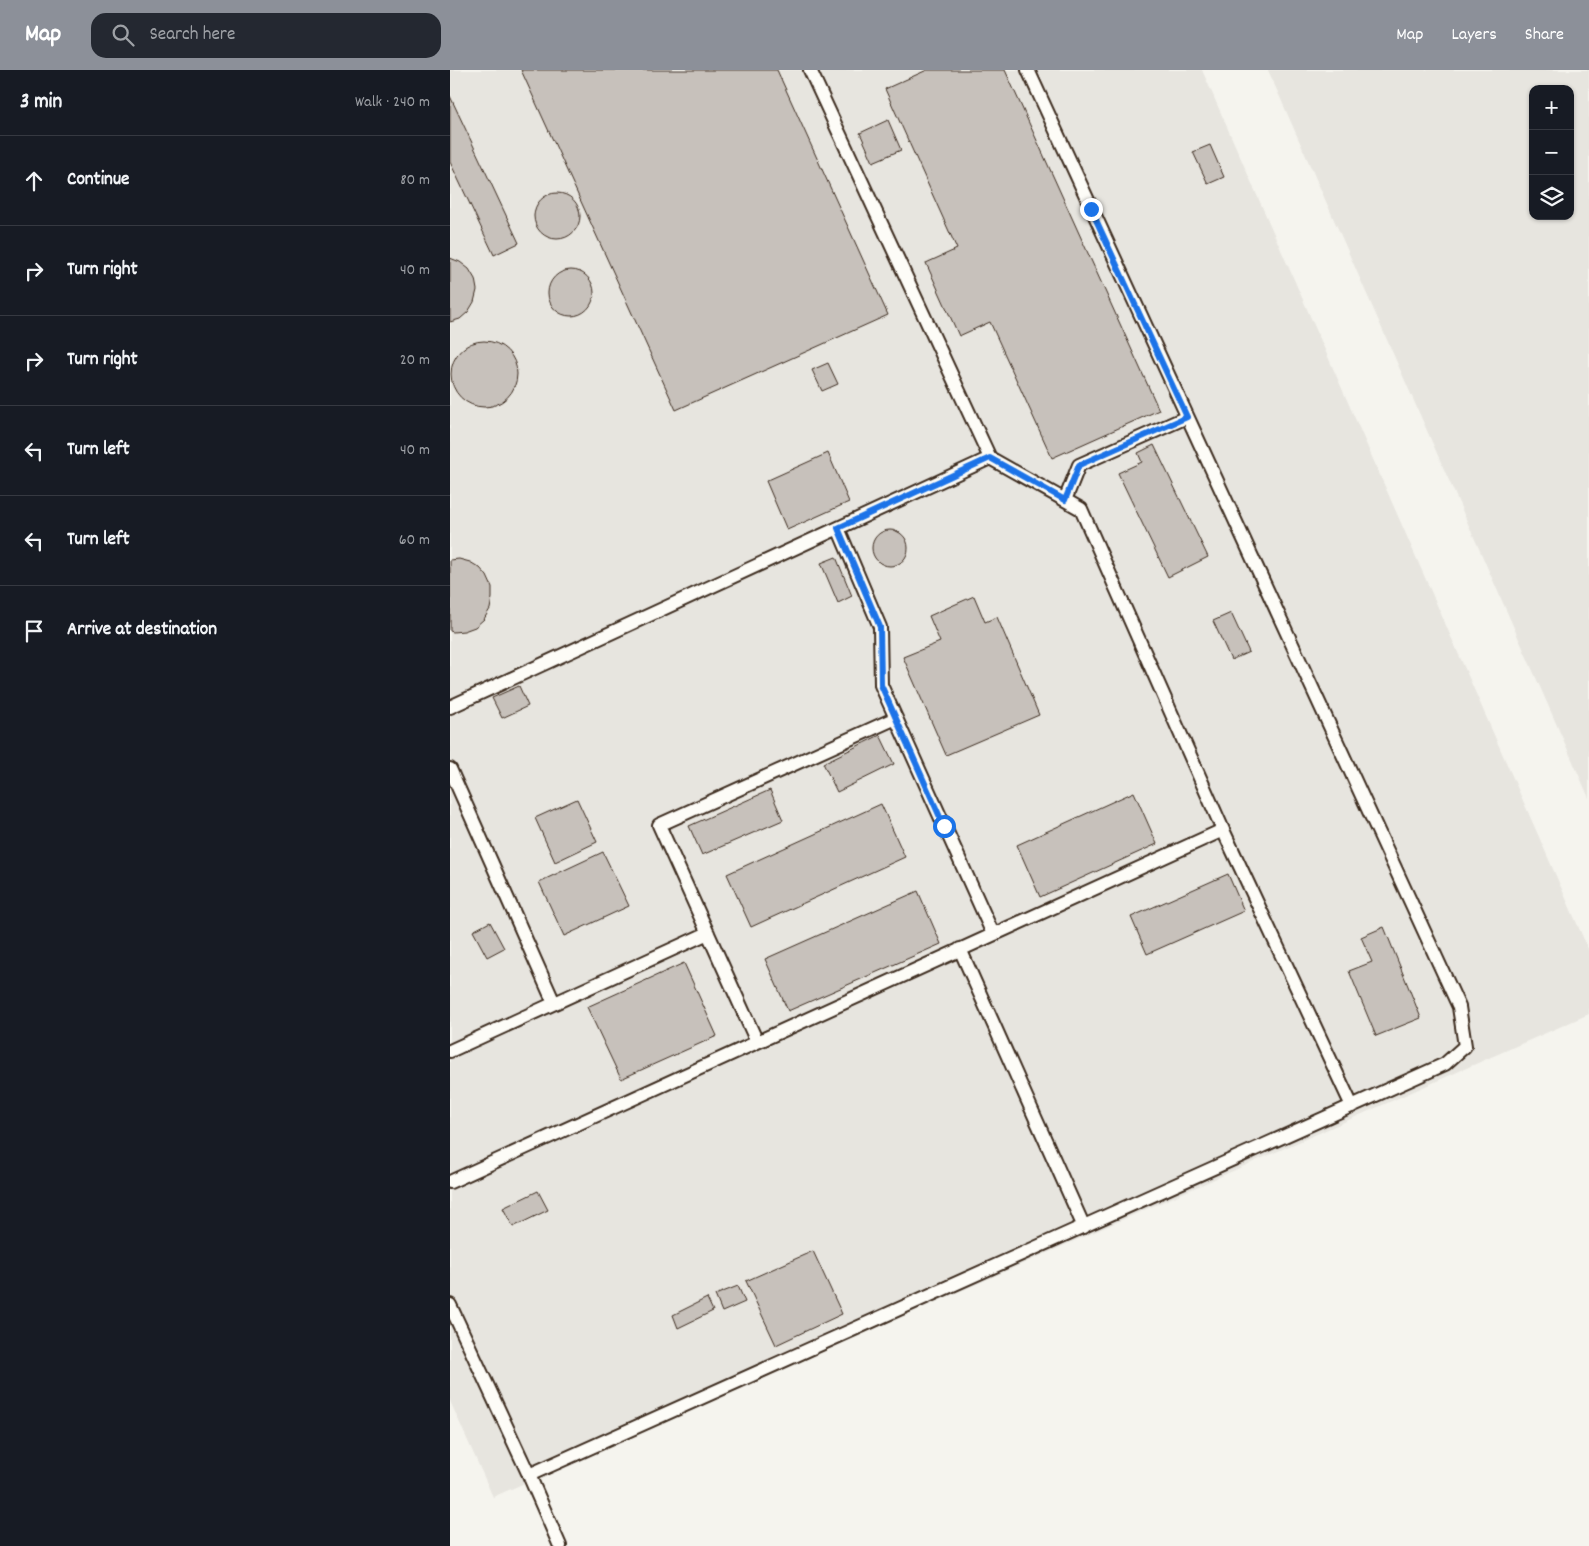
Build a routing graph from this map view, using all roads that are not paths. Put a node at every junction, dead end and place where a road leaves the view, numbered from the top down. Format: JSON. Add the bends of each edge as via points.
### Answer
{"nodes":[{"id":1,"x":810,"y":70,"type":"edge"},
{"id":2,"x":1028,"y":70,"type":"edge"},
{"id":3,"x":1187,"y":417,"type":"junction"},
{"id":4,"x":990,"y":458,"type":"junction"},
{"id":5,"x":1065,"y":500,"type":"junction"},
{"id":6,"x":838,"y":528,"type":"junction"},
{"id":7,"x":450,"y":707,"type":"edge"},
{"id":8,"x":896,"y":718,"type":"junction"},
{"id":9,"x":450,"y":769,"type":"edge"},
{"id":10,"x":1223,"y":830,"type":"junction"},
{"id":11,"x":708,"y":933,"type":"junction"},
{"id":12,"x":993,"y":934,"type":"junction"},
{"id":13,"x":960,"y":949,"type":"junction"},
{"id":14,"x":554,"y":1003,"type":"junction"},
{"id":15,"x":757,"y":1042,"type":"junction"},
{"id":16,"x":450,"y":1051,"type":"edge"},
{"id":17,"x":1352,"y":1106,"type":"junction"},
{"id":18,"x":450,"y":1182,"type":"edge"},
{"id":19,"x":1084,"y":1226,"type":"junction"},
{"id":20,"x":450,"y":1305,"type":"edge"},
{"id":21,"x":529,"y":1476,"type":"junction"},
{"id":22,"x":560,"y":1546,"type":"edge"}],
"edges":[{"from":1,"to":4,"type":"lane"},
{"from":2,"to":3,"type":"lane"},
{"from":3,"to":5,"type":"lane","via":[[1079,465]]},
{"from":3,"to":17,"type":"lane","via":[[1458,1007],[1465,1046],[1445,1064]]},
{"from":4,"to":5,"type":"lane"},
{"from":4,"to":6,"type":"lane"},
{"from":5,"to":10,"type":"lane","via":[[1081,509]]},
{"from":6,"to":7,"type":"lane"},
{"from":6,"to":8,"type":"lane","via":[[880,627],[881,685]]},
{"from":8,"to":11,"type":"lane","via":[[659,825]]},
{"from":8,"to":12,"type":"lane"},
{"from":9,"to":14,"type":"lane"},
{"from":10,"to":12,"type":"lane"},
{"from":10,"to":17,"type":"lane"},
{"from":11,"to":14,"type":"lane"},
{"from":11,"to":15,"type":"lane"},
{"from":12,"to":13,"type":"lane"},
{"from":13,"to":15,"type":"lane"},
{"from":13,"to":19,"type":"lane"},
{"from":14,"to":16,"type":"lane"},
{"from":15,"to":18,"type":"lane"},
{"from":17,"to":19,"type":"lane"},
{"from":19,"to":21,"type":"lane"},
{"from":20,"to":21,"type":"lane"},
{"from":21,"to":22,"type":"lane"}]}
